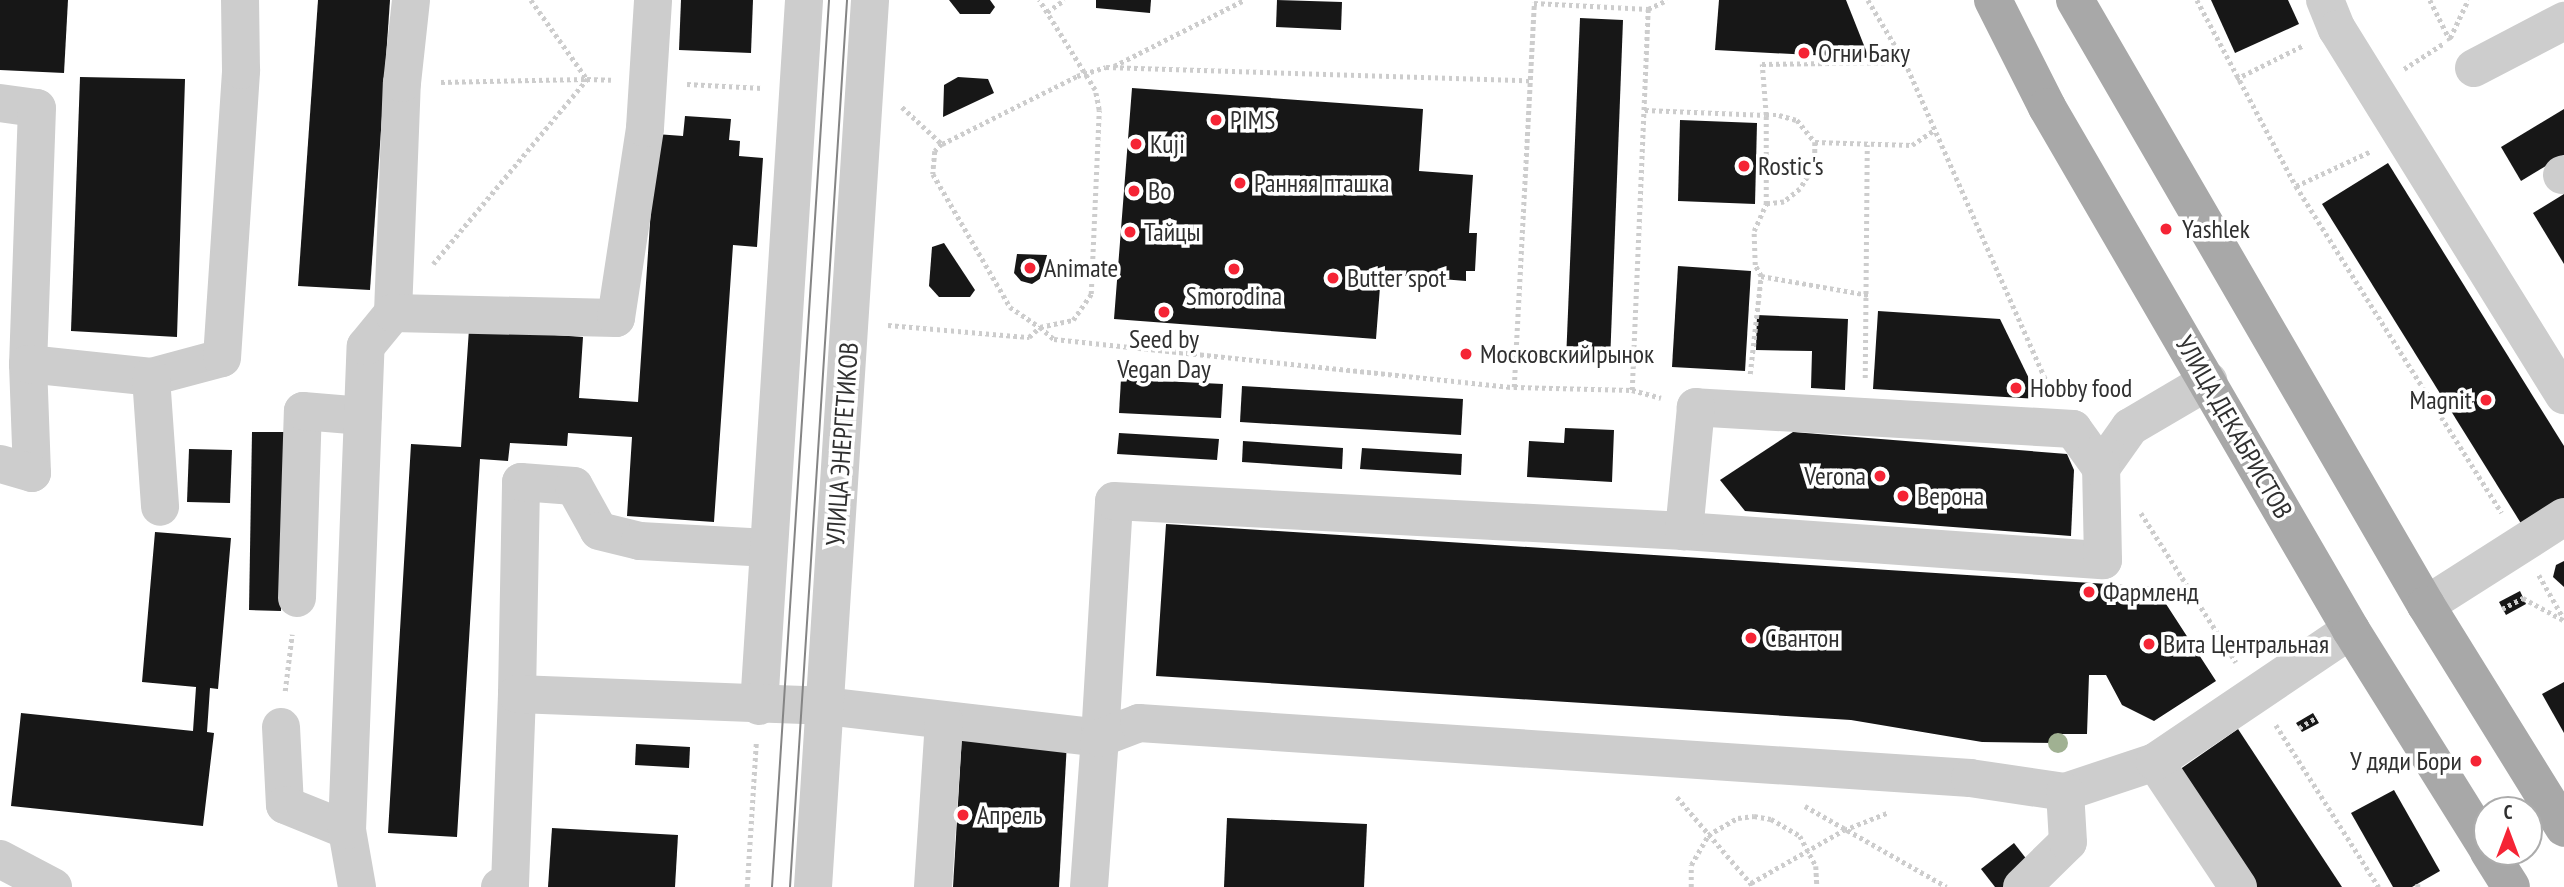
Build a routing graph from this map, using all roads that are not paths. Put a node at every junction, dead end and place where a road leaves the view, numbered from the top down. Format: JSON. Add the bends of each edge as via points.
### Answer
{"nodes":[{"id":1,"x":240,"y":0,"type":"edge"},
{"id":2,"x":411,"y":0,"type":"edge"},
{"id":3,"x":653,"y":0,"type":"edge"},
{"id":4,"x":804,"y":0,"type":"edge"},
{"id":5,"x":870,"y":0,"type":"edge"},
{"id":6,"x":1993,"y":0,"type":"edge"},
{"id":7,"x":2075,"y":0,"type":"edge"},
{"id":8,"x":2331,"y":15,"type":"edge"},
{"id":9,"x":2564,"y":21,"type":"edge"},
{"id":10,"x":2474,"y":68,"type":"dead end"},
{"id":11,"x":0,"y":103,"type":"edge"},
{"id":12,"x":393,"y":313,"type":"junction"},
{"id":13,"x":28,"y":364,"type":"junction"},
{"id":14,"x":151,"y":377,"type":"junction"},
{"id":15,"x":2208,"y":381,"type":"junction"},
{"id":16,"x":2564,"y":395,"type":"edge"},
{"id":17,"x":363,"y":416,"type":"junction"},
{"id":18,"x":0,"y":464,"type":"edge"},
{"id":19,"x":2101,"y":468,"type":"junction"},
{"id":20,"x":160,"y":507,"type":"dead end"},
{"id":21,"x":2564,"y":517,"type":"edge"},
{"id":22,"x":1684,"y":531,"type":"junction"},
{"id":23,"x":769,"y":548,"type":"junction"},
{"id":24,"x":297,"y":598,"type":"road end"},
{"id":25,"x":2426,"y":605,"type":"junction"},
{"id":26,"x":2351,"y":630,"type":"junction"},
{"id":27,"x":517,"y":694,"type":"junction"},
{"id":28,"x":759,"y":706,"type":"junction"},
{"id":29,"x":825,"y":706,"type":"junction"},
{"id":30,"x":944,"y":721,"type":"junction"},
{"id":31,"x":281,"y":727,"type":"road end"},
{"id":32,"x":1100,"y":738,"type":"junction"},
{"id":33,"x":2155,"y":762,"type":"junction"},
{"id":34,"x":2065,"y":792,"type":"junction"},
{"id":35,"x":2473,"y":826,"type":"edge"},
{"id":36,"x":2564,"y":828,"type":"edge"},
{"id":37,"x":347,"y":830,"type":"junction"},
{"id":38,"x":0,"y":859,"type":"edge"},
{"id":39,"x":2498,"y":866,"type":"edge"},
{"id":40,"x":53,"y":887,"type":"edge"},
{"id":41,"x":357,"y":887,"type":"edge"},
{"id":42,"x":500,"y":887,"type":"edge"},
{"id":43,"x":813,"y":887,"type":"edge"},
{"id":44,"x":933,"y":887,"type":"edge"},
{"id":45,"x":1089,"y":887,"type":"edge"},
{"id":46,"x":2022,"y":887,"type":"edge"},
{"id":47,"x":2238,"y":887,"type":"edge"},
{"id":48,"x":2511,"y":887,"type":"edge"}],
"edges":[{"from":1,"to":14,"type":"street","via":[[241,70],[222,358]]},
{"from":2,"to":12,"type":"street","via":[[402,83]]},
{"from":3,"to":12,"type":"street","via":[[648,82],[616,318]]},
{"from":4,"to":23,"type":"street"},
{"from":5,"to":29,"type":"street","name":"УЛИЦА ЭНЕРГЕТИКОВ"},
{"from":6,"to":15,"type":"main road","name":"УЛИЦА ДЕКАБРИСТОВ","via":[[2048,107]]},
{"from":7,"to":25,"type":"main road"},
{"from":8,"to":16,"type":"street"},
{"from":9,"to":10,"type":"street"},
{"from":11,"to":13,"type":"street","via":[[37,108]]},
{"from":12,"to":17,"type":"street","via":[[366,346]]},
{"from":13,"to":14,"type":"street"},
{"from":13,"to":18,"type":"street","via":[[32,473]]},
{"from":14,"to":20,"type":"street"},
{"from":15,"to":19,"type":"street","via":[[2130,427]]},
{"from":15,"to":26,"type":"main road","name":"УЛИЦА ДЕКАБРИСТОВ"},
{"from":17,"to":24,"type":"street","via":[[303,411]]},
{"from":17,"to":37,"type":"street"},
{"from":19,"to":22,"type":"street","via":[[2103,561]]},
{"from":19,"to":22,"type":"street","via":[[2073,429],[1696,407]]},
{"from":21,"to":25,"type":"street"},
{"from":22,"to":32,"type":"street","via":[[1114,501]]},
{"from":23,"to":27,"type":"street","via":[[640,541],[599,531],[574,486],[521,482]]},
{"from":23,"to":28,"type":"street"},
{"from":25,"to":36,"type":"main road"},
{"from":26,"to":33,"type":"street"},
{"from":26,"to":35,"type":"main road","name":"УЛИЦА ДЕКАБРИСТОВ"},
{"from":27,"to":28,"type":"street"},
{"from":27,"to":42,"type":"street","via":[[510,885]]},
{"from":28,"to":29,"type":"street"},
{"from":29,"to":30,"type":"street"},
{"from":29,"to":43,"type":"street","name":"УЛИЦА ЭНЕРГЕТИКОВ"},
{"from":30,"to":32,"type":"street"},
{"from":30,"to":44,"type":"street"},
{"from":31,"to":37,"type":"street","via":[[285,805]]},
{"from":32,"to":34,"type":"street","via":[[1139,723],[1970,778]]},
{"from":32,"to":45,"type":"street"},
{"from":33,"to":34,"type":"street"},
{"from":33,"to":47,"type":"street"},
{"from":34,"to":46,"type":"street","via":[[2068,842]]},
{"from":37,"to":41,"type":"street"},
{"from":38,"to":40,"type":"street"},
{"from":39,"to":48,"type":"main road","name":"УЛИЦА ДЕКАБРИСТОВ"}]}
